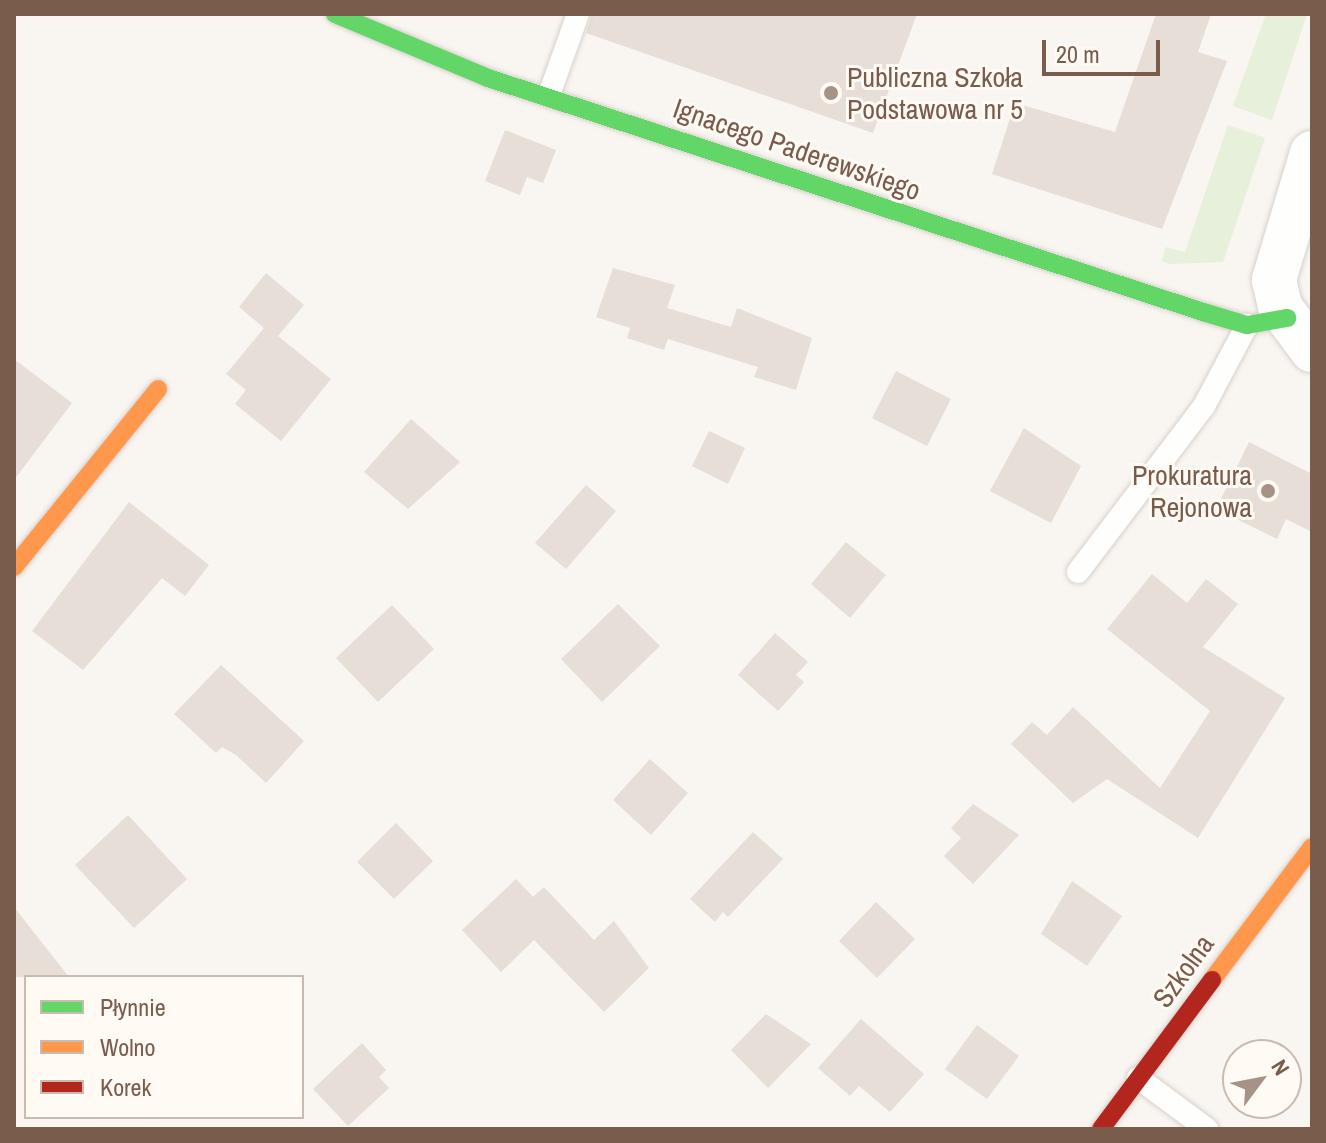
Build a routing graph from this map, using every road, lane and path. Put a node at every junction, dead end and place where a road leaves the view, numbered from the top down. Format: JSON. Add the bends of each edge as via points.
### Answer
{"nodes":[{"id":1,"x":335,"y":14,"type":"edge"},
{"id":2,"x":578,"y":14,"type":"edge"},
{"id":3,"x":549,"y":95,"type":"junction"},
{"id":4,"x":1312,"y":153,"type":"edge"},
{"id":5,"x":1282,"y":331,"type":"edge"},
{"id":6,"x":158,"y":389,"type":"dead end"},
{"id":7,"x":14,"y":567,"type":"edge"},
{"id":8,"x":1078,"y":572,"type":"dead end"},
{"id":9,"x":1312,"y":847,"type":"edge"},
{"id":10,"x":1138,"y":1078,"type":"junction"},
{"id":11,"x":1101,"y":1129,"type":"edge"},
{"id":12,"x":1207,"y":1129,"type":"edge"}],
"edges":[{"from":1,"to":3,"type":"street","name":"Ignacego Paderewskiego"},
{"from":2,"to":3,"type":"lane"},
{"from":3,"to":5,"type":"street","name":"Ignacego Paderewskiego"},
{"from":4,"to":5,"type":"street","via":[[1274,267]]},
{"from":5,"to":8,"type":"lane","via":[[1204,406]]},
{"from":6,"to":7,"type":"street"},
{"from":9,"to":10,"type":"street","name":"Szkolna"},
{"from":10,"to":11,"type":"street","name":"Szkolna"},
{"from":10,"to":12,"type":"lane"}]}
